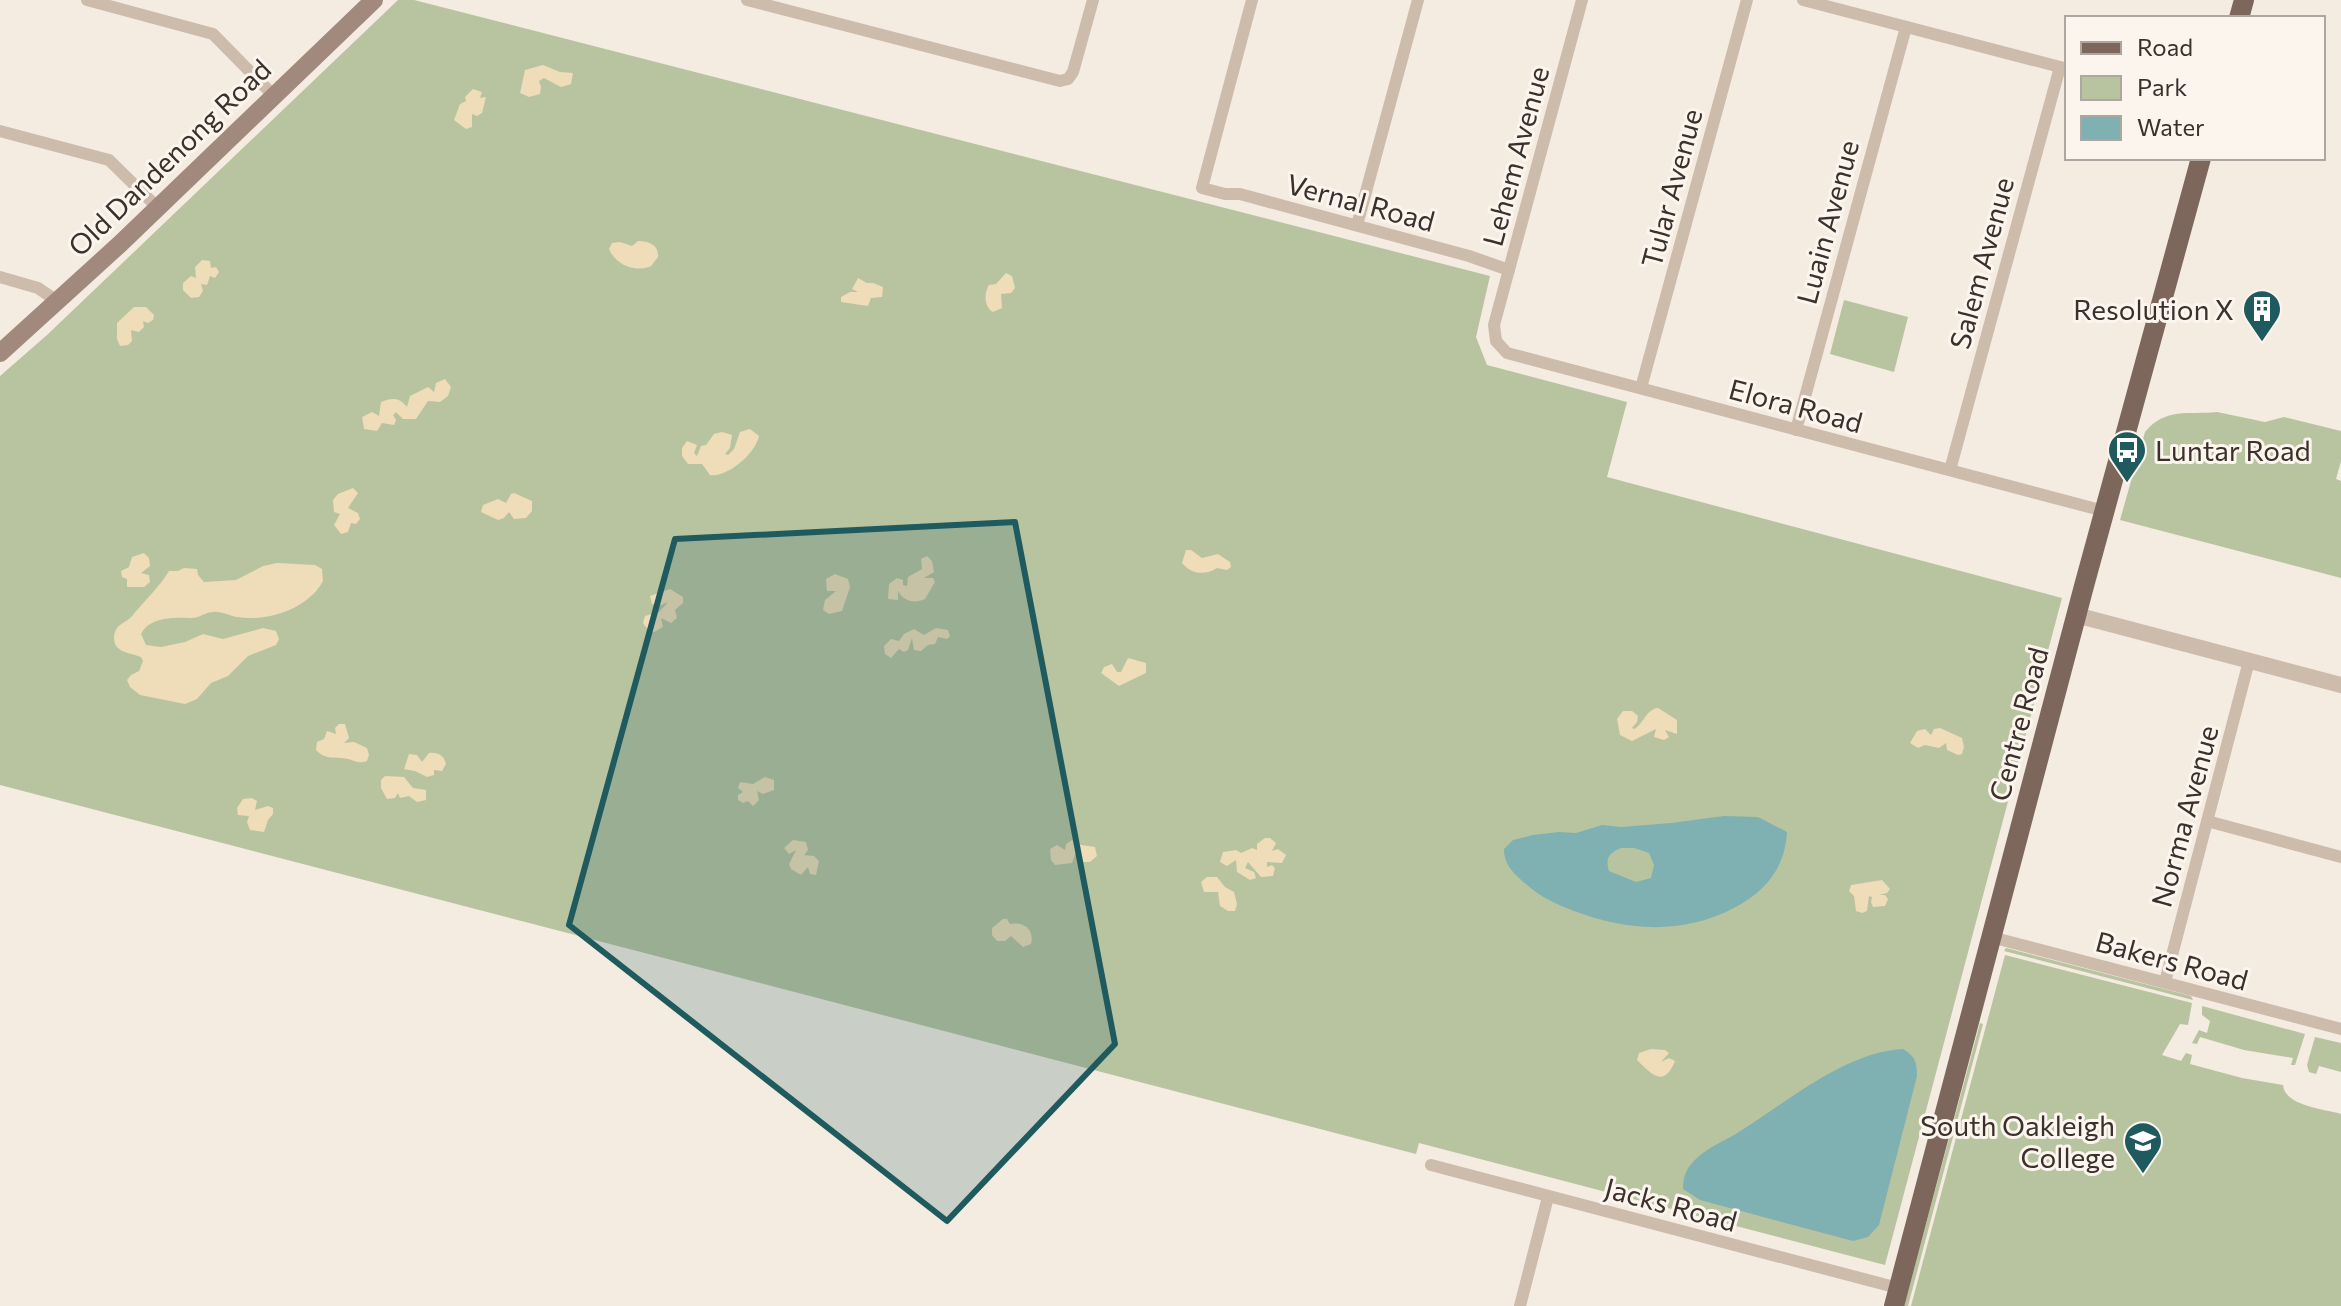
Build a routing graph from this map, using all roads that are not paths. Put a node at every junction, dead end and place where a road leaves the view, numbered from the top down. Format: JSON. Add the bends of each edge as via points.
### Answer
{"nodes":[{"id":1,"x":87,"y":0,"type":"edge"},
{"id":2,"x":374,"y":0,"type":"edge"},
{"id":3,"x":747,"y":0,"type":"edge"},
{"id":4,"x":1093,"y":0,"type":"edge"},
{"id":5,"x":1252,"y":0,"type":"edge"},
{"id":6,"x":1418,"y":0,"type":"edge"},
{"id":7,"x":1582,"y":0,"type":"edge"},
{"id":8,"x":1747,"y":0,"type":"edge"},
{"id":9,"x":1803,"y":0,"type":"edge"},
{"id":10,"x":1906,"y":27,"type":"junction"},
{"id":11,"x":2063,"y":68,"type":"edge"},
{"id":12,"x":274,"y":96,"type":"junction"},
{"id":13,"x":0,"y":131,"type":"edge"},
{"id":14,"x":2200,"y":160,"type":"edge"},
{"id":15,"x":157,"y":207,"type":"junction"},
{"id":16,"x":1357,"y":225,"type":"junction"},
{"id":17,"x":1510,"y":266,"type":"junction"},
{"id":18,"x":0,"y":277,"type":"edge"},
{"id":19,"x":57,"y":301,"type":"junction"},
{"id":20,"x":1494,"y":325,"type":"joint"},
{"id":21,"x":0,"y":353,"type":"edge"},
{"id":22,"x":1641,"y":388,"type":"junction"},
{"id":23,"x":1796,"y":430,"type":"junction"},
{"id":24,"x":1950,"y":470,"type":"junction"},
{"id":25,"x":2104,"y":511,"type":"junction"},
{"id":26,"x":2076,"y":615,"type":"junction"},
{"id":27,"x":2249,"y":661,"type":"junction"},
{"id":28,"x":2341,"y":685,"type":"edge"},
{"id":29,"x":2207,"y":821,"type":"junction"},
{"id":30,"x":2341,"y":857,"type":"edge"},
{"id":31,"x":1991,"y":937,"type":"junction"},
{"id":32,"x":2165,"y":982,"type":"junction"},
{"id":33,"x":2341,"y":1029,"type":"edge"},
{"id":34,"x":1431,"y":1165,"type":"dead end"},
{"id":35,"x":1548,"y":1197,"type":"junction"},
{"id":36,"x":1896,"y":1297,"type":"edge"},
{"id":37,"x":1520,"y":1306,"type":"edge"}],
"edges":[{"from":1,"to":12,"type":"street","via":[[213,34]]},
{"from":2,"to":12,"type":"main road","name":"Old Dandenong Road"},
{"from":3,"to":4,"type":"street","via":[[1058,81],[1073,72]]},
{"from":5,"to":16,"type":"street","name":"Vernal Road","via":[[1203,184]]},
{"from":6,"to":16,"type":"street"},
{"from":7,"to":17,"type":"street","name":"Lehem Avenue"},
{"from":8,"to":22,"type":"street","name":"Tular Avenue"},
{"from":9,"to":10,"type":"street"},
{"from":10,"to":11,"type":"street"},
{"from":10,"to":23,"type":"street","name":"Luain Avenue"},
{"from":11,"to":24,"type":"street","name":"Salem Avenue"},
{"from":12,"to":15,"type":"main road","name":"Old Dandenong Road"},
{"from":13,"to":15,"type":"street","via":[[109,160]]},
{"from":14,"to":25,"type":"main road","name":"Centre Road"},
{"from":15,"to":19,"type":"main road","name":"Old Dandenong Road"},
{"from":16,"to":17,"type":"street","name":"Vernal Road"},
{"from":17,"to":20,"type":"street","name":"Lehem Avenue"},
{"from":18,"to":19,"type":"street","via":[[38,288]]},
{"from":19,"to":21,"type":"main road","name":"Old Dandenong Road"},
{"from":20,"to":22,"type":"street","name":"Elora Road","via":[[1496,341],[1507,353]]},
{"from":22,"to":23,"type":"street","name":"Elora Road"},
{"from":23,"to":24,"type":"street","name":"Elora Road"},
{"from":24,"to":25,"type":"street","name":"Elora Road"},
{"from":25,"to":26,"type":"main road","name":"Centre Road"},
{"from":26,"to":27,"type":"street"},
{"from":26,"to":31,"type":"main road","name":"Centre Road"},
{"from":27,"to":28,"type":"street"},
{"from":27,"to":29,"type":"street","name":"Norma Avenue"},
{"from":29,"to":30,"type":"street"},
{"from":29,"to":32,"type":"street","name":"Norma Avenue"},
{"from":31,"to":32,"type":"street","name":"Bakers Road"},
{"from":31,"to":36,"type":"main road","name":"Centre Road"},
{"from":32,"to":33,"type":"street","name":"Bakers Road"},
{"from":34,"to":35,"type":"street","name":"Jacks Road"},
{"from":35,"to":36,"type":"street","name":"Jacks Road"},
{"from":35,"to":37,"type":"street"}]}
